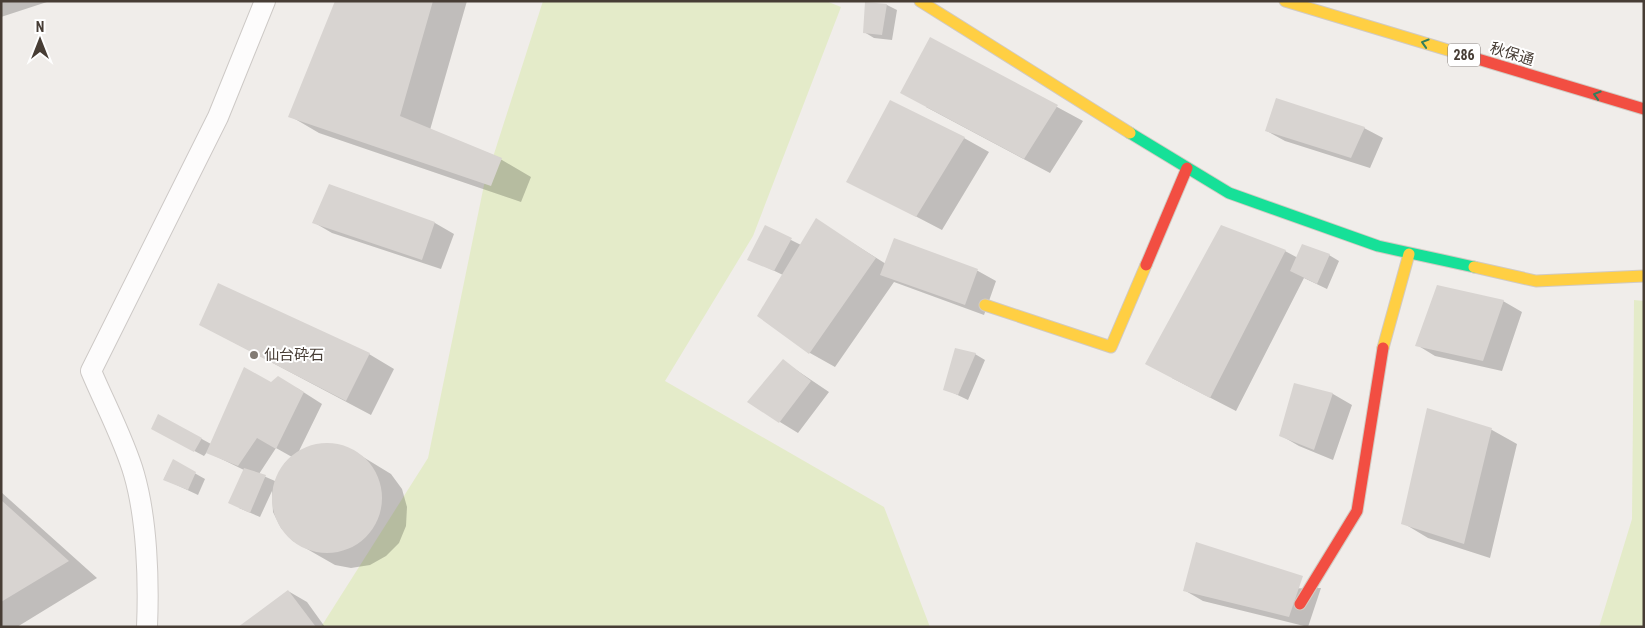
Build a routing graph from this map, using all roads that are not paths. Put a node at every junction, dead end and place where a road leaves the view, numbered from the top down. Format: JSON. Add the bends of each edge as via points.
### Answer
{"nodes":[{"id":1,"x":265,"y":1,"type":"edge"},
{"id":2,"x":920,"y":1,"type":"edge"},
{"id":3,"x":1285,"y":1,"type":"edge"},
{"id":4,"x":1644,"y":109,"type":"edge"},
{"id":5,"x":1188,"y":168,"type":"junction"},
{"id":6,"x":1409,"y":254,"type":"junction"},
{"id":7,"x":1644,"y":276,"type":"edge"},
{"id":8,"x":984,"y":305,"type":"dead end"},
{"id":9,"x":1300,"y":604,"type":"dead end"},
{"id":10,"x":147,"y":627,"type":"edge"}],
"edges":[{"from":1,"to":10,"type":"lane","via":[[218,117],[91,370],[134,474],[146,557]]},
{"from":2,"to":5,"type":"main road"},
{"from":4,"to":3,"type":"main road","name":"秋保通","number":"286","one_way":true},
{"from":5,"to":6,"type":"main road","via":[[1229,193]]},
{"from":5,"to":8,"type":"main road","via":[[1112,347]]},
{"from":6,"to":7,"type":"main road","via":[[1536,281]]},
{"from":6,"to":9,"type":"main road","via":[[1380,360],[1358,512]]}]}
